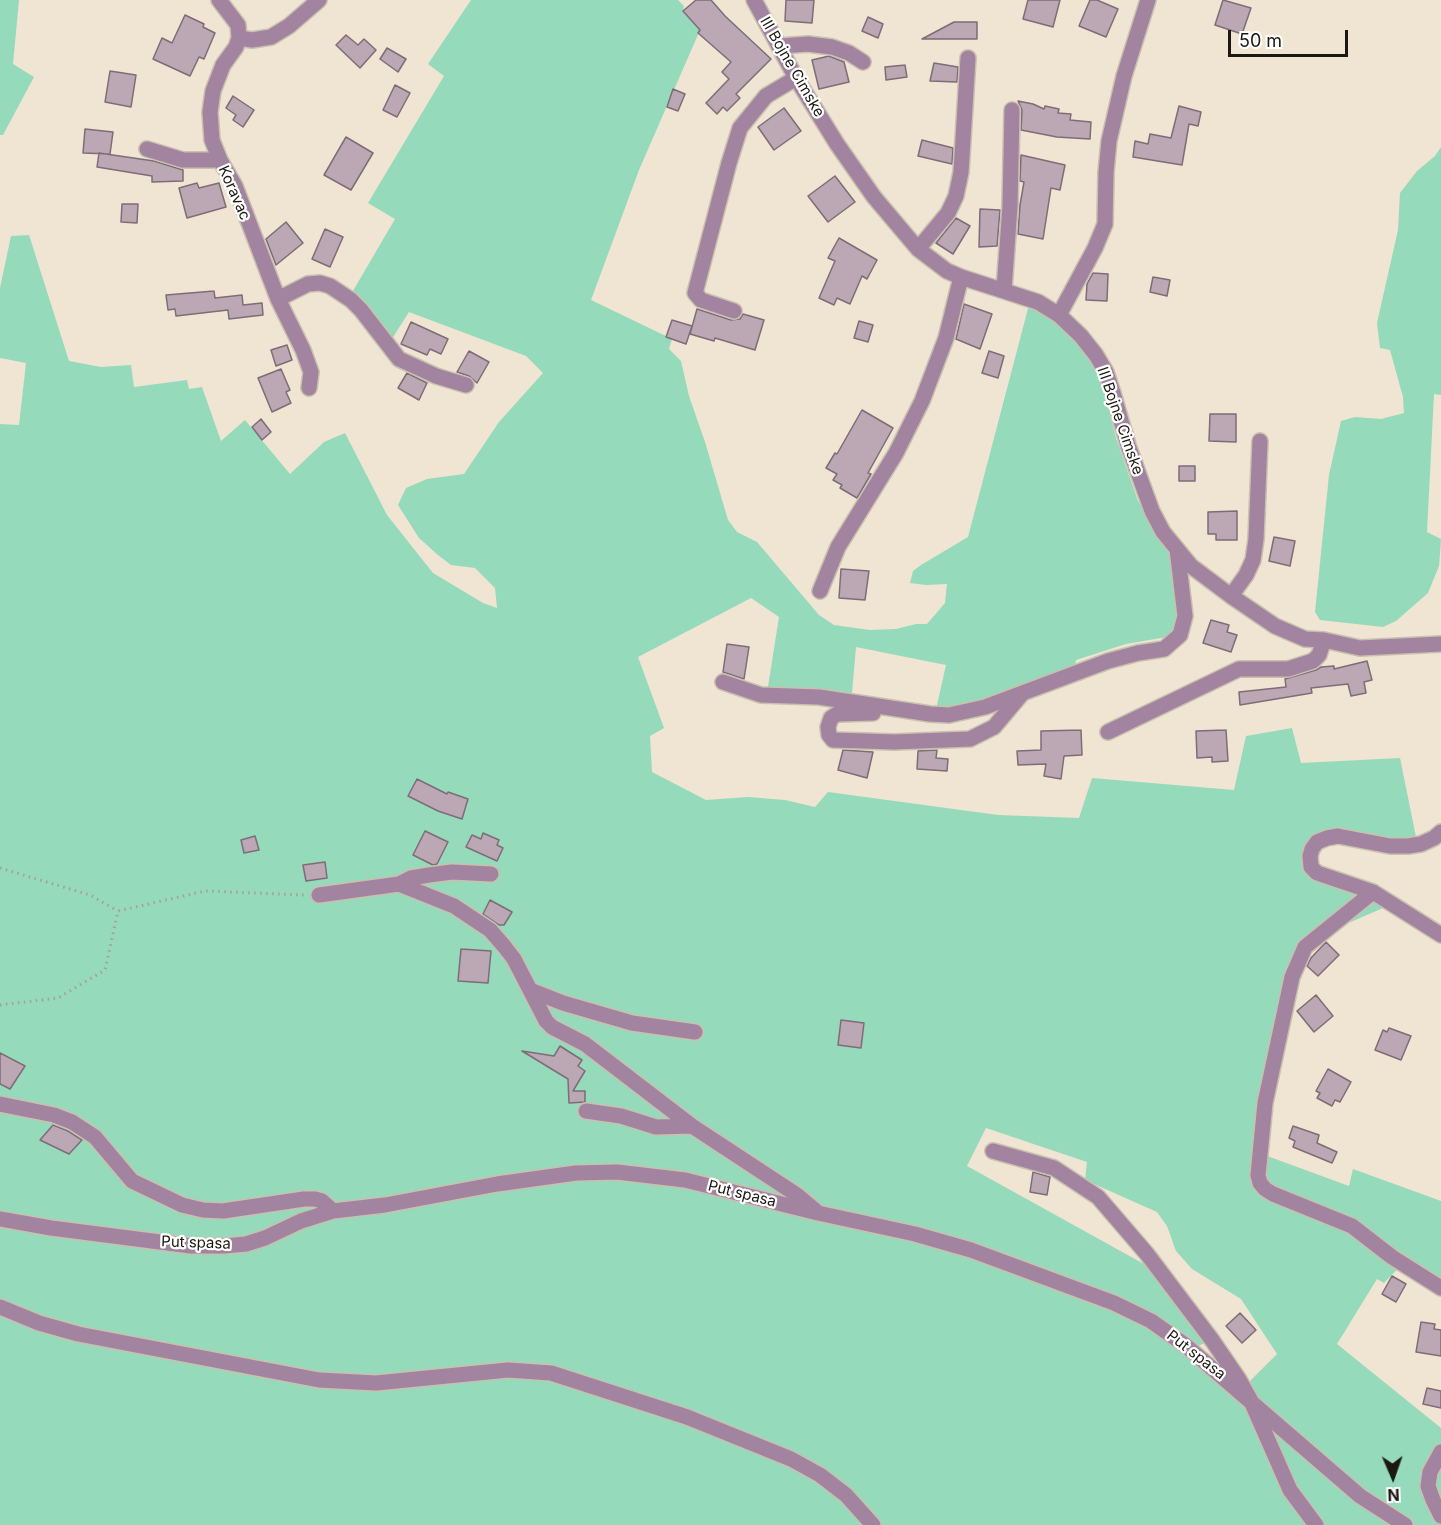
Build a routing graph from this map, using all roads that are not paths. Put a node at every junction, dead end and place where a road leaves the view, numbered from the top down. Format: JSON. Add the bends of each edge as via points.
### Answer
{"nodes":[{"id":1,"x":219,"y":0,"type":"edge"},
{"id":2,"x":319,"y":0,"type":"edge"},
{"id":3,"x":754,"y":0,"type":"edge"},
{"id":4,"x":1148,"y":0,"type":"edge"},
{"id":5,"x":239,"y":38,"type":"junction"},
{"id":6,"x":780,"y":46,"type":"junction"},
{"id":7,"x":968,"y":58,"type":"dead end"},
{"id":8,"x":862,"y":62,"type":"dead end"},
{"id":9,"x":796,"y":78,"type":"junction"},
{"id":10,"x":1012,"y":110,"type":"dead end"},
{"id":11,"x":147,"y":149,"type":"dead end"},
{"id":12,"x":220,"y":160,"type":"junction"},
{"id":13,"x":918,"y":249,"type":"junction"},
{"id":14,"x":961,"y":277,"type":"junction"},
{"id":15,"x":1004,"y":290,"type":"junction"},
{"id":16,"x":278,"y":299,"type":"junction"},
{"id":17,"x":734,"y":310,"type":"dead end"},
{"id":18,"x":1059,"y":315,"type":"junction"},
{"id":19,"x":466,"y":385,"type":"dead end"},
{"id":20,"x":309,"y":388,"type":"dead end"},
{"id":21,"x":1260,"y":441,"type":"dead end"},
{"id":22,"x":1177,"y":549,"type":"junction"},
{"id":23,"x":820,"y":591,"type":"dead end"},
{"id":24,"x":1231,"y":596,"type":"junction"},
{"id":25,"x":1324,"y":640,"type":"junction"},
{"id":26,"x":1441,"y":644,"type":"edge"},
{"id":27,"x":723,"y":682,"type":"dead end"},
{"id":28,"x":1021,"y":695,"type":"junction"},
{"id":29,"x":901,"y":711,"type":"junction"},
{"id":30,"x":1108,"y":732,"type":"dead end"},
{"id":31,"x":1441,"y":832,"type":"edge"},
{"id":32,"x":491,"y":874,"type":"dead end"},
{"id":33,"x":399,"y":884,"type":"junction"},
{"id":34,"x":1373,"y":892,"type":"junction"},
{"id":35,"x":319,"y":895,"type":"road end"},
{"id":36,"x":1441,"y":935,"type":"edge"},
{"id":37,"x":530,"y":990,"type":"junction"},
{"id":38,"x":695,"y":1032,"type":"dead end"},
{"id":39,"x":0,"y":1104,"type":"edge"},
{"id":40,"x":586,"y":1111,"type":"dead end"},
{"id":41,"x":692,"y":1126,"type":"junction"},
{"id":42,"x":993,"y":1151,"type":"dead end"},
{"id":43,"x":333,"y":1211,"type":"junction"},
{"id":44,"x":818,"y":1213,"type":"junction"},
{"id":45,"x":0,"y":1219,"type":"edge"},
{"id":46,"x":1441,"y":1288,"type":"edge"},
{"id":47,"x":0,"y":1307,"type":"edge"},
{"id":48,"x":1250,"y":1399,"type":"junction"},
{"id":49,"x":1441,"y":1452,"type":"edge"},
{"id":50,"x":1441,"y":1516,"type":"edge"},
{"id":51,"x":873,"y":1525,"type":"edge"},
{"id":52,"x":1316,"y":1525,"type":"edge"},
{"id":53,"x":1405,"y":1525,"type":"edge"}],
"edges":[{"from":1,"to":5,"type":"street","via":[[238,25]]},
{"from":2,"to":5,"type":"street","via":[[272,37]]},
{"from":3,"to":6,"type":"street","name":"III Bojne Cimske"},
{"from":4,"to":18,"type":"street","via":[[1109,141],[1105,224]]},
{"from":5,"to":12,"type":"street","name":"Koravac","via":[[213,92],[212,140]]},
{"from":6,"to":8,"type":"street","via":[[832,47]]},
{"from":6,"to":9,"type":"street","name":"III Bojne Cimske"},
{"from":7,"to":13,"type":"street","via":[[956,196],[948,213]]},
{"from":9,"to":13,"type":"street","name":"III Bojne Cimske","via":[[874,196]]},
{"from":9,"to":17,"type":"street","via":[[766,96],[740,128],[729,163],[695,293],[701,300]]},
{"from":10,"to":15,"type":"street"},
{"from":11,"to":12,"type":"street","via":[[183,160]]},
{"from":12,"to":16,"type":"street","name":"Koravac","via":[[235,186]]},
{"from":13,"to":14,"type":"street","name":"III Bojne Cimske"},
{"from":14,"to":15,"type":"street","name":"III Bojne Cimske"},
{"from":14,"to":23,"type":"street","via":[[946,338],[922,401],[896,453],[838,547]]},
{"from":15,"to":18,"type":"street","name":"III Bojne Cimske","via":[[1038,302]]},
{"from":16,"to":19,"type":"street","via":[[308,284],[330,286],[356,305],[399,359]]},
{"from":16,"to":20,"type":"street","name":"Koravac","via":[[311,372]]},
{"from":18,"to":22,"type":"street","name":"III Bojne Cimske","via":[[1081,336],[1106,372],[1152,512]]},
{"from":21,"to":24,"type":"street","via":[[1256,539],[1246,574]]},
{"from":22,"to":24,"type":"street","name":"III Bojne Cimske","via":[[1191,566]]},
{"from":22,"to":28,"type":"street","via":[[1185,616],[1180,635],[1164,649],[1107,661]]},
{"from":24,"to":25,"type":"street","name":"III Bojne Cimske","via":[[1275,626],[1305,639]]},
{"from":25,"to":26,"type":"street","name":"III Bojne Cimske","via":[[1360,648]]},
{"from":25,"to":30,"type":"street","via":[[1313,661],[1288,669],[1239,669]]},
{"from":27,"to":29,"type":"street","via":[[760,695],[819,697]]},
{"from":28,"to":29,"type":"street","via":[[949,715]]},
{"from":28,"to":29,"type":"street","via":[[994,727],[970,738],[833,740],[828,728],[837,714]]},
{"from":31,"to":34,"type":"street","via":[[1421,844],[1408,846],[1338,836],[1317,842],[1310,856],[1313,870]]},
{"from":32,"to":33,"type":"street","via":[[429,874]]},
{"from":33,"to":35,"type":"street"},
{"from":33,"to":37,"type":"street","via":[[454,906],[490,930],[514,959]]},
{"from":34,"to":36,"type":"street"},
{"from":34,"to":46,"type":"street","via":[[1305,947],[1292,977],[1265,1103],[1258,1175],[1264,1189],[1352,1226]]},
{"from":37,"to":38,"type":"street","via":[[632,1023]]},
{"from":37,"to":41,"type":"street","via":[[552,1027],[585,1044]]},
{"from":39,"to":43,"type":"street","via":[[72,1122],[95,1137],[132,1181],[182,1205],[224,1211],[315,1199]]},
{"from":40,"to":41,"type":"street","via":[[656,1127]]},
{"from":41,"to":44,"type":"street","via":[[798,1195]]},
{"from":42,"to":48,"type":"street","via":[[1054,1168],[1098,1197],[1205,1330]]},
{"from":43,"to":44,"type":"street","name":"Put spasa","via":[[576,1173],[617,1172],[685,1180]]},
{"from":43,"to":45,"type":"street","name":"Put spasa","via":[[256,1241],[224,1246],[190,1246]]},
{"from":44,"to":48,"type":"street","name":"Put spasa","via":[[971,1250],[1113,1303],[1151,1321]]},
{"from":47,"to":51,"type":"street","via":[[78,1334],[319,1380],[376,1383],[508,1370],[550,1373],[687,1417],[791,1459],[846,1495]]},
{"from":48,"to":52,"type":"street","via":[[1290,1490]]},
{"from":48,"to":53,"type":"street","name":"Put spasa","via":[[1360,1496]]},
{"from":49,"to":50,"type":"street","via":[[1430,1472],[1428,1486]]}]}
